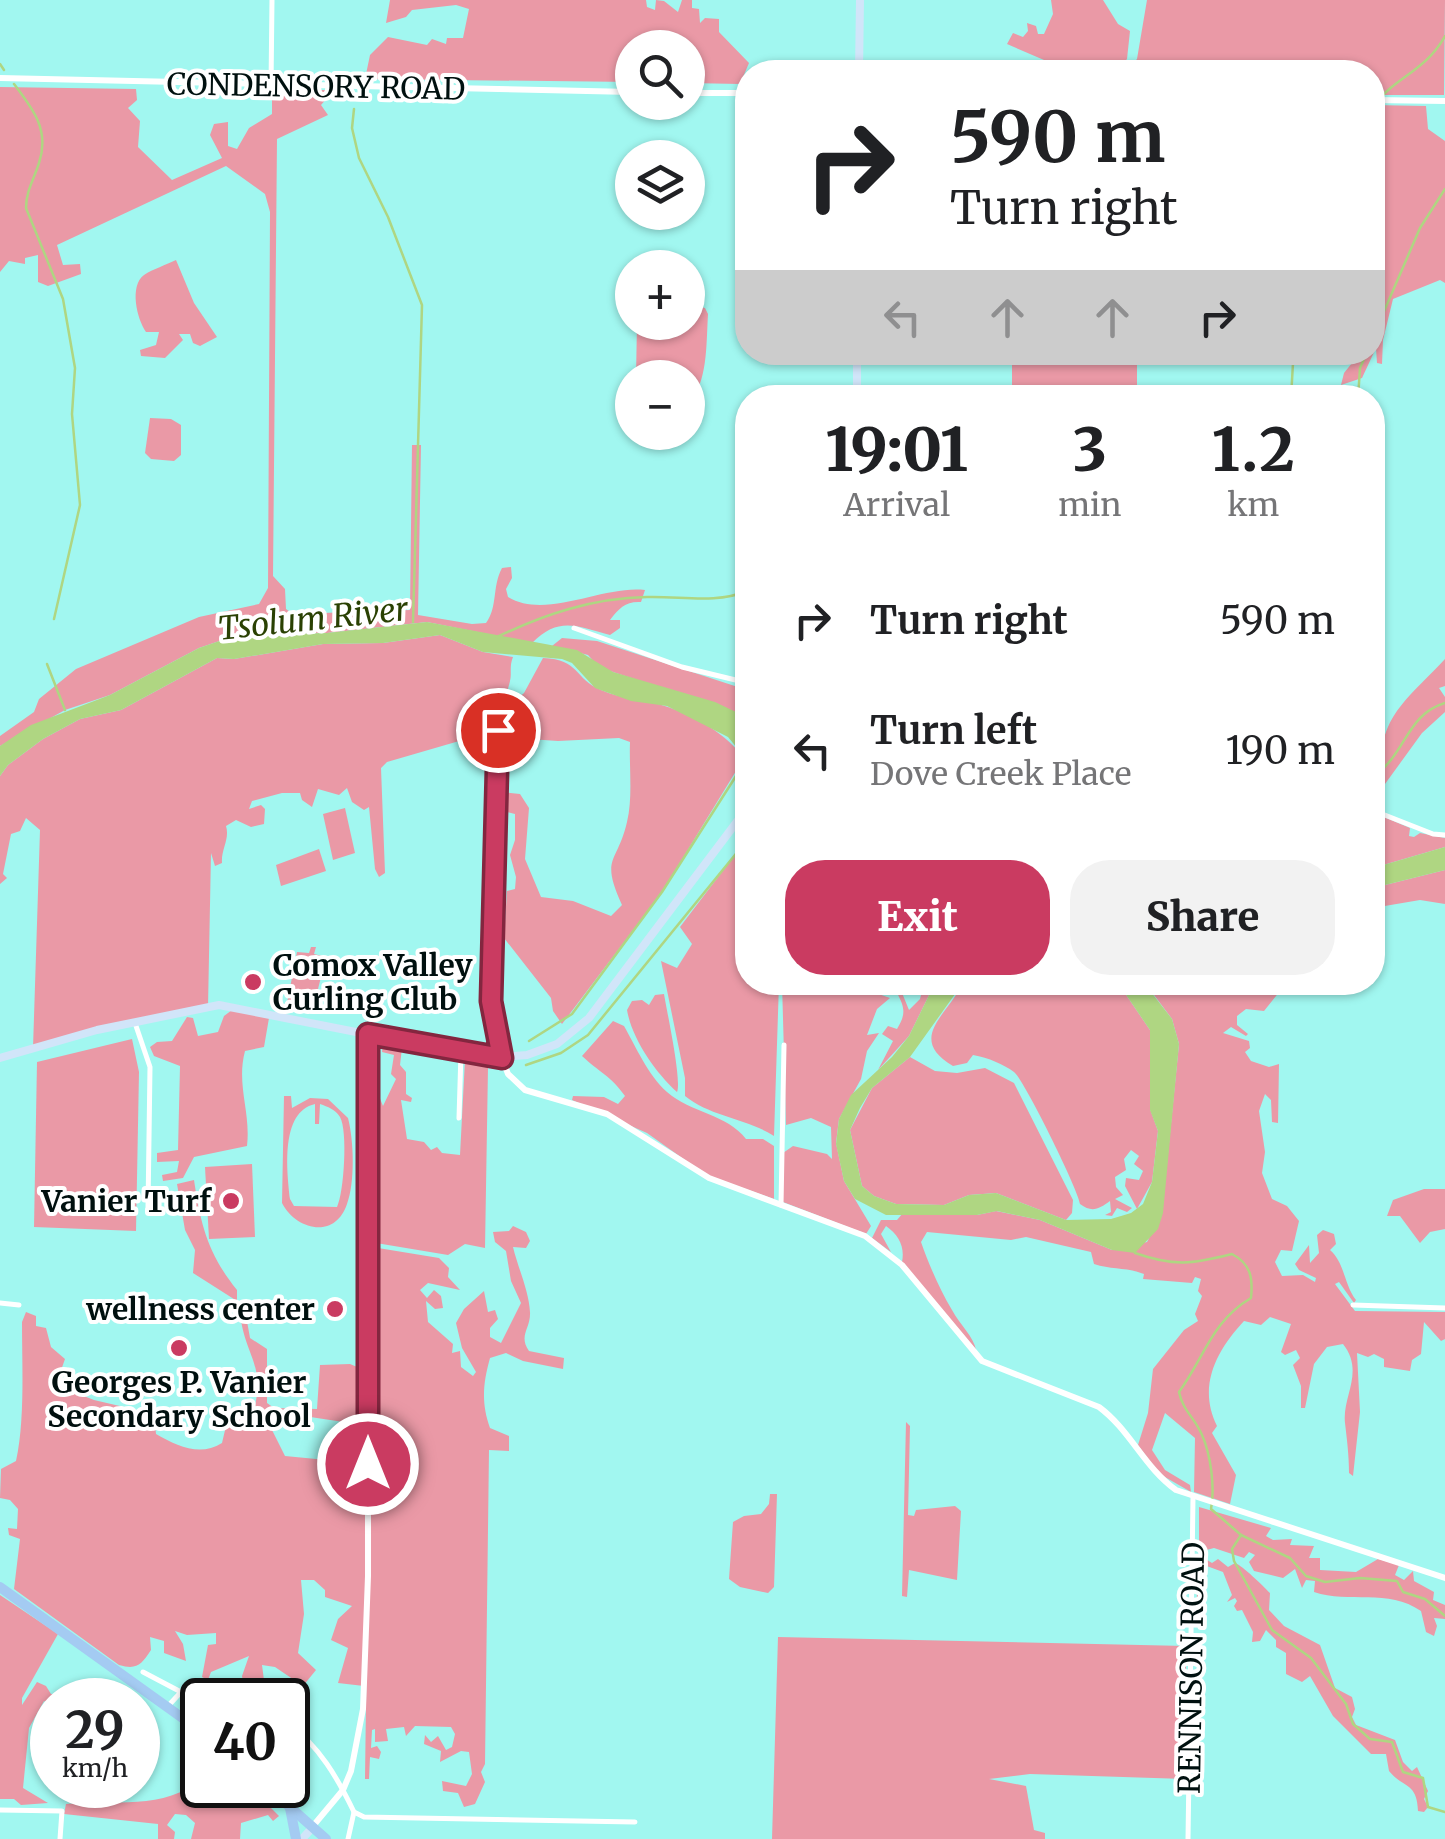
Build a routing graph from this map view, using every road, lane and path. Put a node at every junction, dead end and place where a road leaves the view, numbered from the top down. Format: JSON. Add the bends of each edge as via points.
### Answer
{"nodes":[{"id":1,"x":272,"y":0,"type":"edge"},
{"id":2,"x":860,"y":0,"type":"edge"},
{"id":3,"x":859,"y":60,"type":"edge"},
{"id":4,"x":0,"y":78,"type":"edge"},
{"id":5,"x":271,"y":86,"type":"junction"},
{"id":6,"x":615,"y":92,"type":"edge"},
{"id":7,"x":705,"y":93,"type":"edge"},
{"id":8,"x":735,"y":94,"type":"edge"},
{"id":9,"x":1385,"y":100,"type":"edge"},
{"id":10,"x":1445,"y":100,"type":"edge"},
{"id":11,"x":574,"y":628,"type":"dead end"},
{"id":12,"x":735,"y":680,"type":"edge"},
{"id":13,"x":498,"y":730,"type":"dead end"},
{"id":14,"x":1385,"y":815,"type":"edge"},
{"id":15,"x":735,"y":824,"type":"edge"},
{"id":16,"x":1445,"y":835,"type":"edge"},
{"id":17,"x":135,"y":1023,"type":"junction"},
{"id":18,"x":368,"y":1034,"type":"junction"},
{"id":19,"x":784,"y":1045,"type":"dead end"},
{"id":20,"x":461,"y":1052,"type":"junction"},
{"id":21,"x":0,"y":1058,"type":"edge"},
{"id":22,"x":502,"y":1058,"type":"junction"},
{"id":23,"x":459,"y":1118,"type":"dead end"},
{"id":24,"x":781,"y":1205,"type":"junction"},
{"id":25,"x":148,"y":1208,"type":"dead end"},
{"id":26,"x":0,"y":1303,"type":"edge"},
{"id":27,"x":19,"y":1305,"type":"dead end"},
{"id":28,"x":1354,"y":1305,"type":"dead end"},
{"id":29,"x":1445,"y":1308,"type":"edge"},
{"id":30,"x":1193,"y":1498,"type":"junction"},
{"id":31,"x":1445,"y":1578,"type":"edge"},
{"id":32,"x":0,"y":1587,"type":"edge"},
{"id":33,"x":143,"y":1672,"type":"dead end"},
{"id":34,"x":180,"y":1691,"type":"edge"},
{"id":35,"x":180,"y":1693,"type":"edge"},
{"id":36,"x":169,"y":1706,"type":"junction"},
{"id":37,"x":180,"y":1715,"type":"edge"},
{"id":38,"x":310,"y":1743,"type":"edge"},
{"id":39,"x":343,"y":1790,"type":"junction"},
{"id":40,"x":290,"y":1808,"type":"edge"},
{"id":41,"x":291,"y":1808,"type":"edge"},
{"id":42,"x":0,"y":1810,"type":"edge"},
{"id":43,"x":354,"y":1812,"type":"junction"},
{"id":44,"x":635,"y":1822,"type":"dead end"},
{"id":45,"x":312,"y":1827,"type":"junction"},
{"id":46,"x":60,"y":1839,"type":"edge"},
{"id":47,"x":299,"y":1839,"type":"edge"},
{"id":48,"x":326,"y":1839,"type":"edge"},
{"id":49,"x":348,"y":1839,"type":"edge"},
{"id":50,"x":1188,"y":1839,"type":"edge"}],
"edges":[{"from":1,"to":5,"type":"street"},
{"from":2,"to":3,"type":"main road"},
{"from":4,"to":5,"type":"street","name":"CONDENSORY ROAD"},
{"from":5,"to":6,"type":"street","name":"CONDENSORY ROAD"},
{"from":7,"to":8,"type":"street"},
{"from":9,"to":10,"type":"street"},
{"from":11,"to":12,"type":"street"},
{"from":13,"to":22,"type":"street","via":[[491,1001]]},
{"from":14,"to":16,"type":"street"},
{"from":15,"to":22,"type":"main road","via":[[573,1034],[542,1050]]},
{"from":17,"to":18,"type":"main road","via":[[220,1006]]},
{"from":17,"to":21,"type":"main road"},
{"from":17,"to":25,"type":"street","via":[[150,1067]]},
{"from":18,"to":20,"type":"main road"},
{"from":18,"to":39,"type":"street","via":[[366,1646],[360,1742]]},
{"from":19,"to":24,"type":"street"},
{"from":20,"to":22,"type":"main road"},
{"from":20,"to":23,"type":"street"},
{"from":22,"to":24,"type":"street","via":[[525,1090],[607,1114],[710,1178]]},
{"from":24,"to":30,"type":"street","via":[[874,1242],[914,1278],[982,1361],[1099,1407],[1161,1479]]},
{"from":26,"to":27,"type":"street"},
{"from":28,"to":29,"type":"street"},
{"from":30,"to":31,"type":"street"},
{"from":30,"to":50,"type":"street","name":"RENNISON ROAD"},
{"from":32,"to":36,"type":"main road"},
{"from":33,"to":34,"type":"street"},
{"from":35,"to":36,"type":"street"},
{"from":36,"to":37,"type":"main road"},
{"from":38,"to":39,"type":"street"},
{"from":39,"to":43,"type":"street"},
{"from":39,"to":45,"type":"street"},
{"from":40,"to":47,"type":"main road"},
{"from":41,"to":45,"type":"main road"},
{"from":42,"to":46,"type":"street","via":[[62,1811]]},
{"from":43,"to":44,"type":"street"},
{"from":43,"to":49,"type":"street"},
{"from":45,"to":47,"type":"main road"},
{"from":45,"to":48,"type":"main road"}]}
